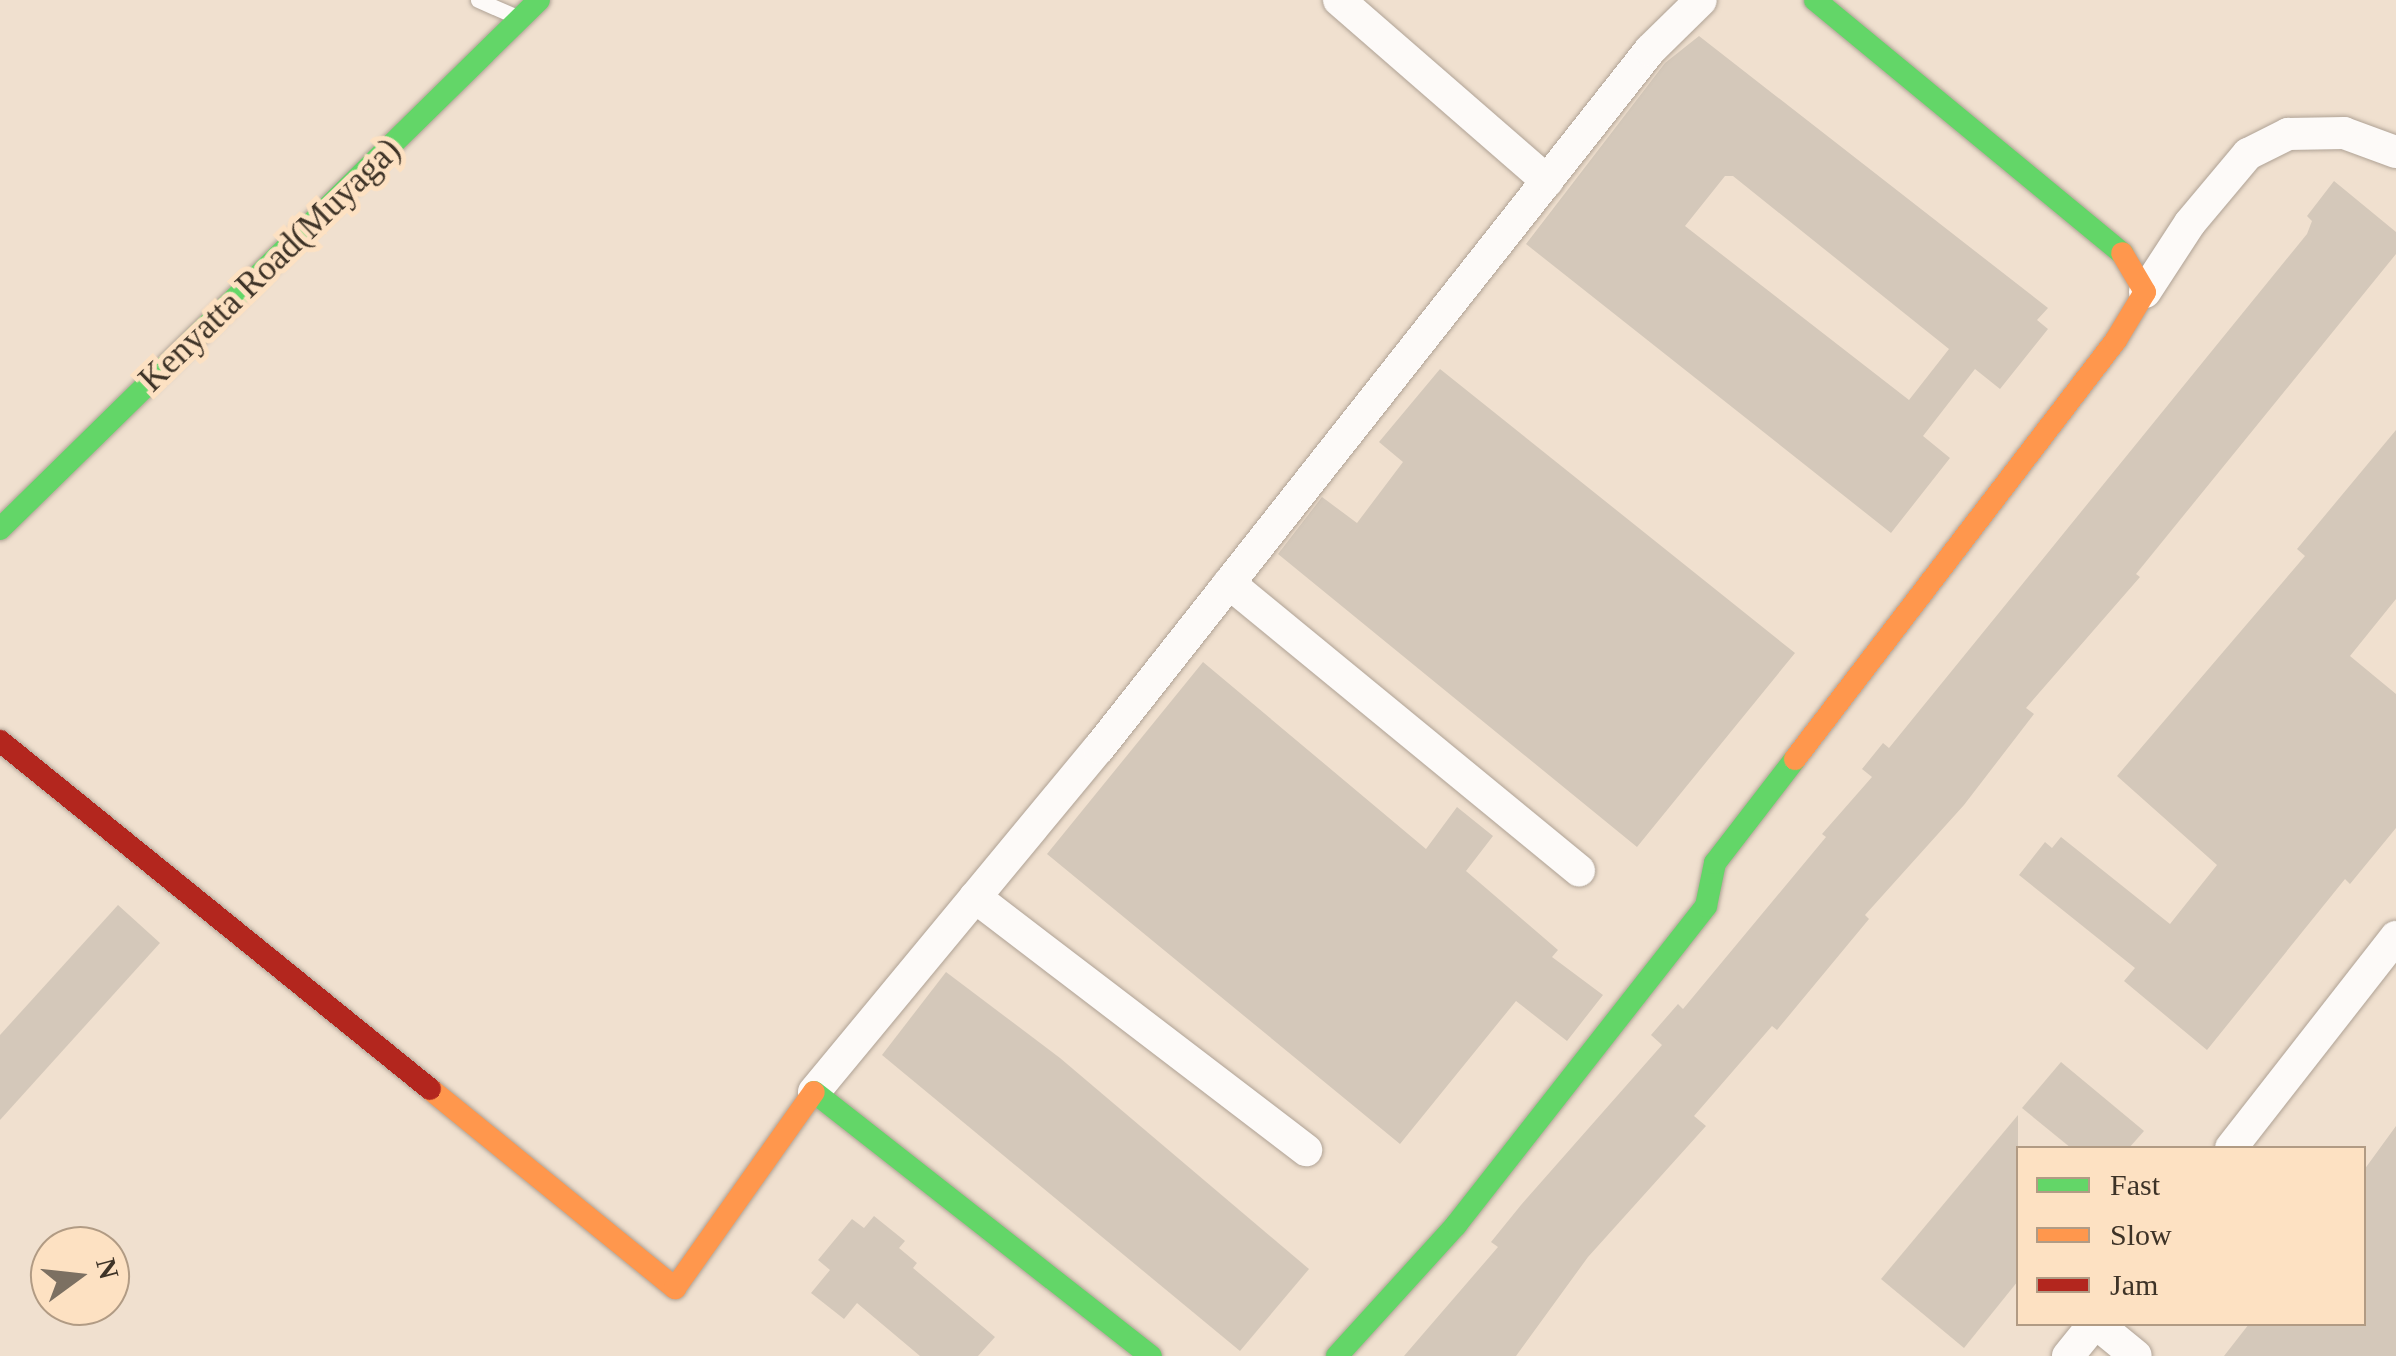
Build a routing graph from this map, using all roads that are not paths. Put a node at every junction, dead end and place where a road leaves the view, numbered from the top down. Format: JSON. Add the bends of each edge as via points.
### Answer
{"nodes":[{"id":1,"x":478,"y":0,"type":"edge"},
{"id":2,"x":539,"y":0,"type":"edge"},
{"id":3,"x":1339,"y":0,"type":"edge"},
{"id":4,"x":1701,"y":0,"type":"edge"},
{"id":5,"x":1815,"y":0,"type":"edge"},
{"id":6,"x":520,"y":18,"type":"junction"},
{"id":7,"x":2396,"y":152,"type":"edge"},
{"id":8,"x":1547,"y":181,"type":"junction"},
{"id":9,"x":2144,"y":292,"type":"junction"},
{"id":10,"x":0,"y":530,"type":"edge"},
{"id":11,"x":1229,"y":583,"type":"junction"},
{"id":12,"x":0,"y":741,"type":"edge"},
{"id":13,"x":1579,"y":870,"type":"dead end"},
{"id":14,"x":975,"y":897,"type":"junction"},
{"id":15,"x":2396,"y":937,"type":"edge"},
{"id":16,"x":814,"y":1092,"type":"junction"},
{"id":17,"x":2233,"y":1146,"type":"edge"},
{"id":18,"x":1306,"y":1150,"type":"dead end"},
{"id":19,"x":2093,"y":1326,"type":"edge"},
{"id":20,"x":2098,"y":1326,"type":"edge"},
{"id":21,"x":1151,"y":1356,"type":"edge"},
{"id":22,"x":1337,"y":1356,"type":"edge"},
{"id":23,"x":2068,"y":1356,"type":"edge"},
{"id":24,"x":2136,"y":1356,"type":"edge"}],
"edges":[{"from":1,"to":6,"type":"lane"},
{"from":2,"to":6,"type":"street","name":"Kenyatta Road(Muyaga)"},
{"from":3,"to":8,"type":"street"},
{"from":4,"to":8,"type":"street","via":[[1650,50]]},
{"from":5,"to":9,"type":"street","via":[[2133,262]]},
{"from":6,"to":10,"type":"street","name":"Kenyatta Road(Muyaga)"},
{"from":7,"to":9,"type":"street","via":[[2344,134],[2288,134],[2248,154]]},
{"from":8,"to":11,"type":"street"},
{"from":9,"to":22,"type":"street","via":[[2116,340],[1715,862],[1706,906],[1456,1225]]},
{"from":11,"to":13,"type":"street"},
{"from":11,"to":14,"type":"street"},
{"from":12,"to":16,"type":"street","via":[[675,1288]]},
{"from":14,"to":16,"type":"street"},
{"from":14,"to":18,"type":"street"},
{"from":15,"to":17,"type":"street"},
{"from":16,"to":21,"type":"street"},
{"from":19,"to":23,"type":"street"},
{"from":20,"to":24,"type":"street"}]}
